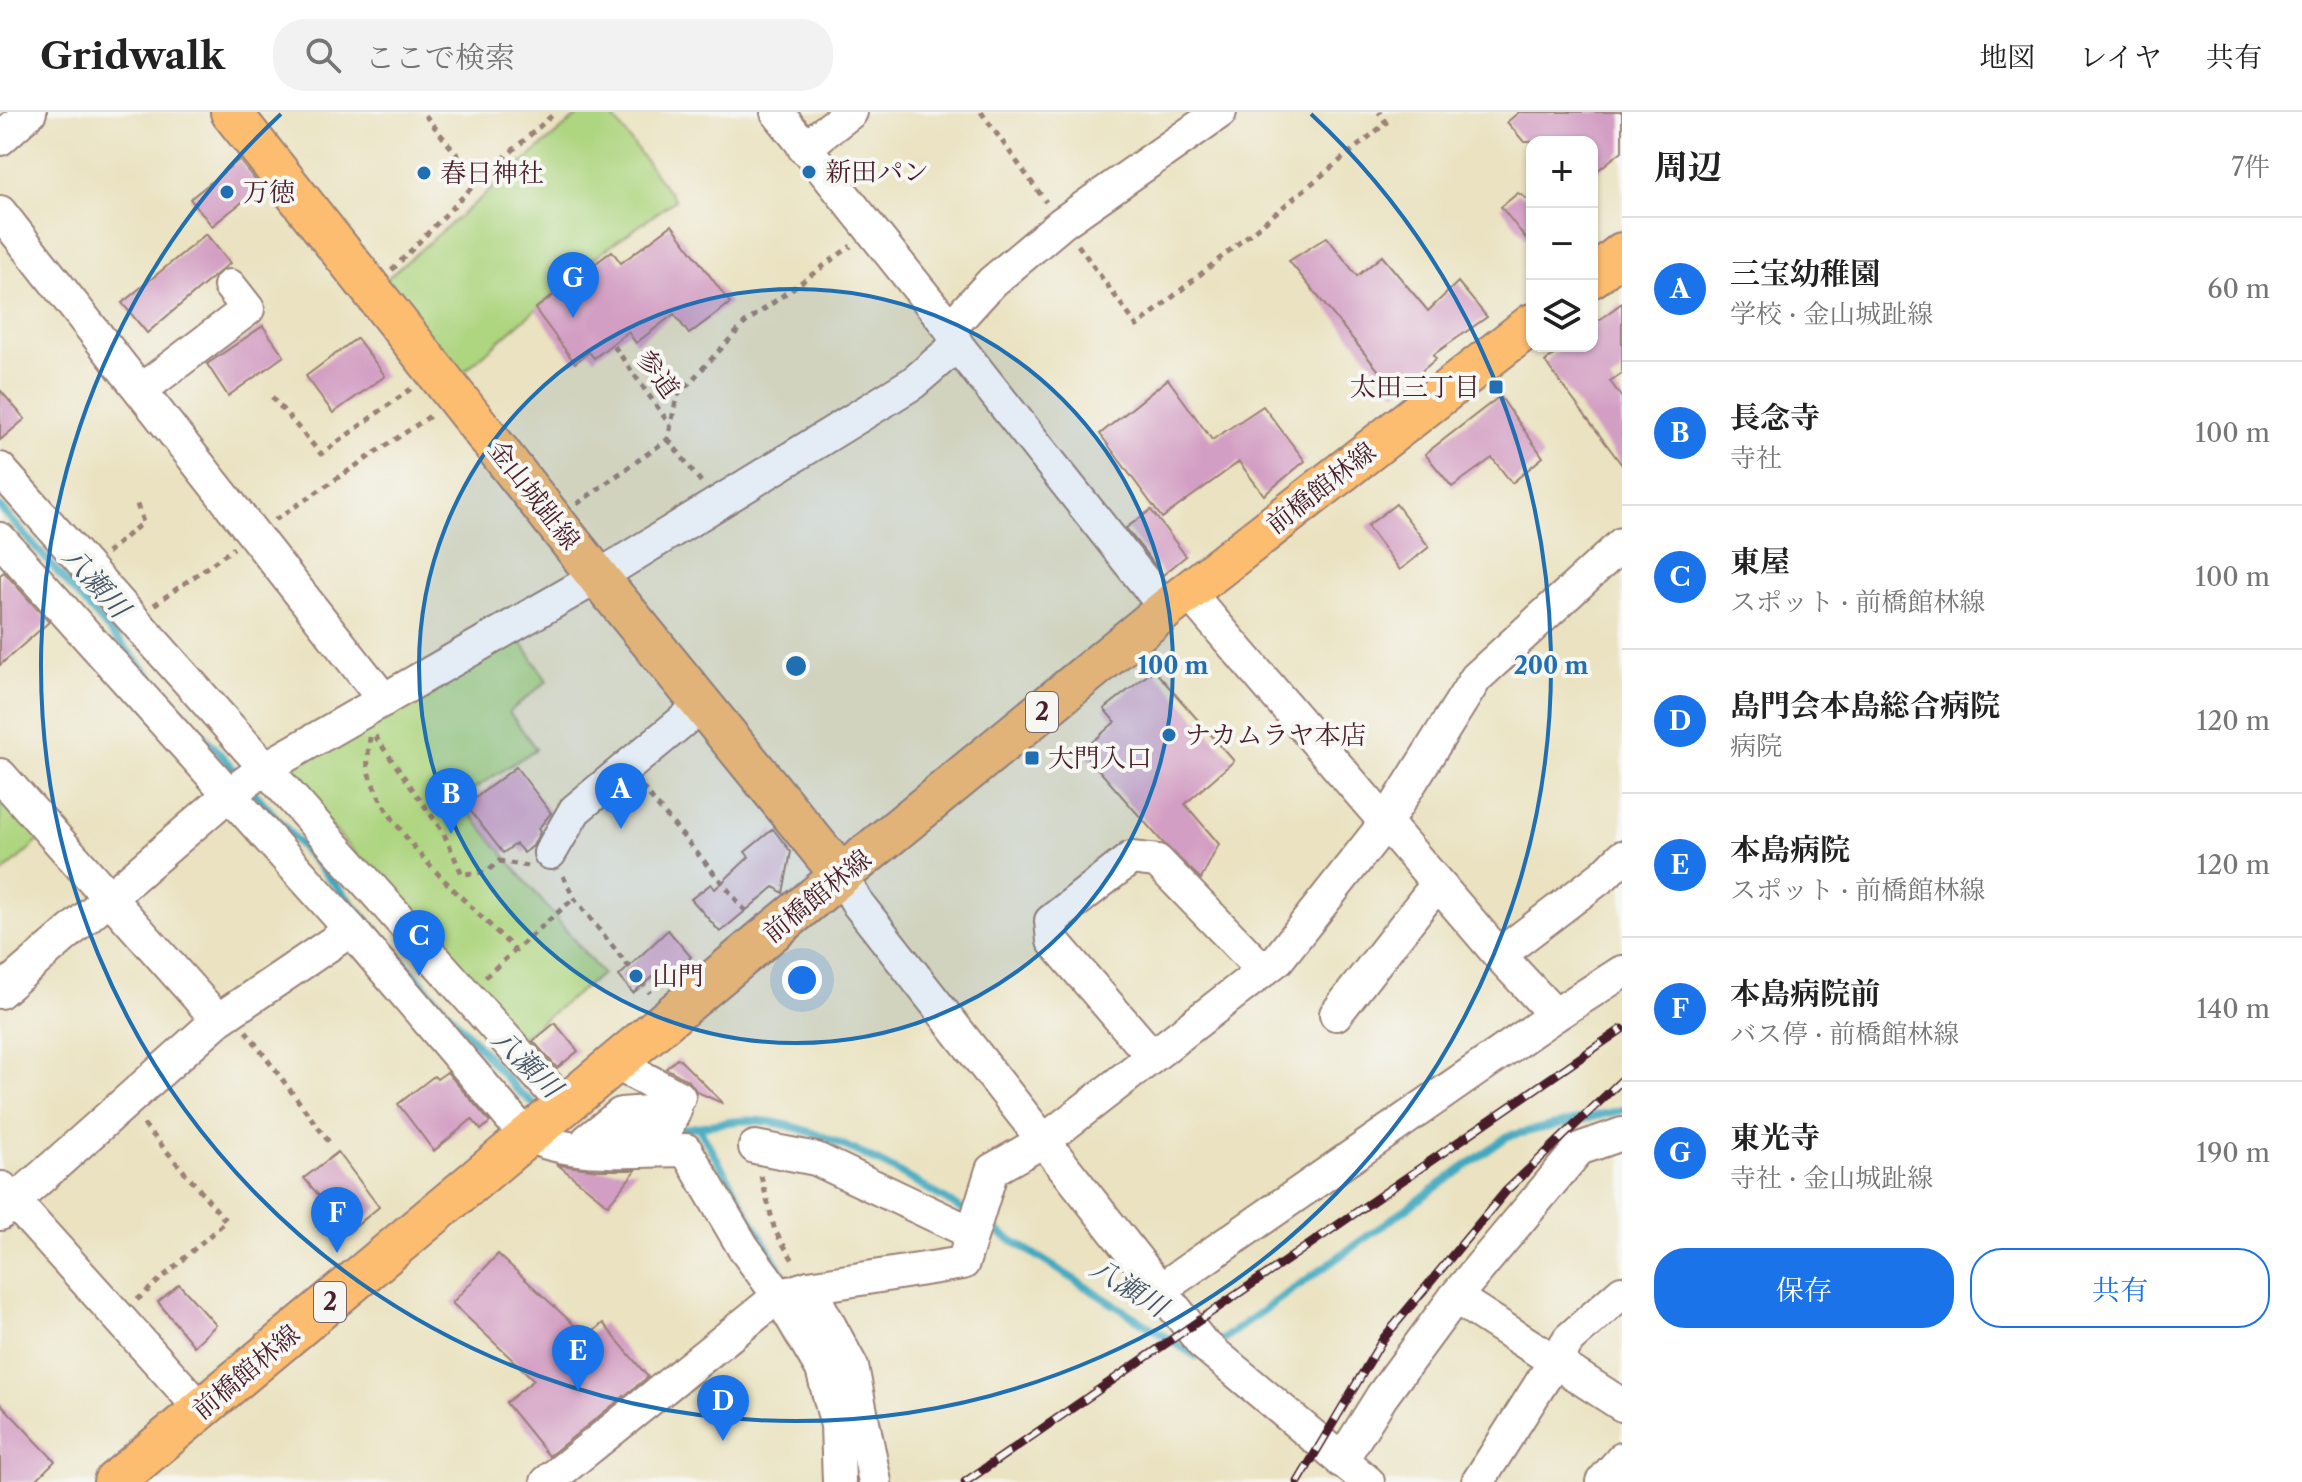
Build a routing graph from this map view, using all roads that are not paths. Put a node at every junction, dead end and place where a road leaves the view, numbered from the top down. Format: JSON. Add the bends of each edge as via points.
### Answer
{"nodes":[{"id":1,"x":30,"y":112,"type":"edge"},
{"id":2,"x":231,"y":112,"type":"edge"},
{"id":3,"x":777,"y":112,"type":"edge"},
{"id":4,"x":851,"y":112,"type":"edge"},
{"id":5,"x":1220,"y":112,"type":"edge"},
{"id":6,"x":0,"y":139,"type":"edge"},
{"id":7,"x":804,"y":148,"type":"junction"},
{"id":8,"x":0,"y":212,"type":"edge"},
{"id":9,"x":1622,"y":253,"type":"edge"},
{"id":10,"x":1598,"y":272,"type":"edge"},
{"id":11,"x":230,"y":286,"type":"dead end"},
{"id":12,"x":1526,"y":329,"type":"edge"},
{"id":13,"x":954,"y":337,"type":"junction"},
{"id":14,"x":141,"y":390,"type":"junction"},
{"id":15,"x":0,"y":469,"type":"edge"},
{"id":16,"x":0,"y":539,"type":"edge"},
{"id":17,"x":1622,"y":544,"type":"edge"},
{"id":18,"x":598,"y":577,"type":"junction"},
{"id":19,"x":1177,"y":601,"type":"junction"},
{"id":20,"x":384,"y":700,"type":"junction"},
{"id":21,"x":702,"y":705,"type":"junction"},
{"id":22,"x":265,"y":768,"type":"junction"},
{"id":23,"x":0,"y":775,"type":"edge"},
{"id":24,"x":227,"y":796,"type":"junction"},
{"id":25,"x":1386,"y":822,"type":"junction"},
{"id":26,"x":550,"y":853,"type":"road end"},
{"id":27,"x":1622,"y":857,"type":"edge"},
{"id":28,"x":841,"y":875,"type":"junction"},
{"id":29,"x":1442,"y":888,"type":"junction"},
{"id":30,"x":108,"y":897,"type":"junction"},
{"id":31,"x":351,"y":930,"type":"junction"},
{"id":32,"x":1499,"y":955,"type":"junction"},
{"id":33,"x":1261,"y":972,"type":"junction"},
{"id":34,"x":1622,"y":972,"type":"edge"},
{"id":35,"x":0,"y":992,"type":"edge"},
{"id":36,"x":1336,"y":1014,"type":"dead end"},
{"id":37,"x":1555,"y":1015,"type":"junction"},
{"id":38,"x":225,"y":1016,"type":"junction"},
{"id":39,"x":1152,"y":1056,"type":"junction"},
{"id":40,"x":617,"y":1064,"type":"junction"},
{"id":41,"x":679,"y":1097,"type":"dead end"},
{"id":42,"x":551,"y":1119,"type":"junction"},
{"id":43,"x":1622,"y":1134,"type":"edge"},
{"id":44,"x":1045,"y":1140,"type":"junction"},
{"id":45,"x":755,"y":1147,"type":"road end"},
{"id":46,"x":5,"y":1201,"type":"edge"},
{"id":47,"x":972,"y":1233,"type":"junction"},
{"id":48,"x":1161,"y":1289,"type":"junction"},
{"id":49,"x":1622,"y":1292,"type":"edge"},
{"id":50,"x":791,"y":1293,"type":"junction"},
{"id":51,"x":1455,"y":1297,"type":"junction"},
{"id":52,"x":1556,"y":1363,"type":"junction"},
{"id":53,"x":1622,"y":1405,"type":"edge"},
{"id":54,"x":201,"y":1409,"type":"junction"},
{"id":55,"x":1345,"y":1454,"type":"junction"},
{"id":56,"x":1622,"y":1459,"type":"edge"},
{"id":57,"x":114,"y":1482,"type":"edge"},
{"id":58,"x":547,"y":1482,"type":"edge"},
{"id":59,"x":839,"y":1482,"type":"edge"},
{"id":60,"x":875,"y":1482,"type":"edge"},
{"id":61,"x":1368,"y":1482,"type":"edge"},
{"id":62,"x":1478,"y":1482,"type":"edge"},
{"id":63,"x":1602,"y":1482,"type":"edge"}],
"edges":[{"from":1,"to":6,"type":"street"},
{"from":2,"to":18,"type":"main road","name":"金山城趾線"},
{"from":3,"to":7,"type":"street"},
{"from":4,"to":7,"type":"street"},
{"from":5,"to":13,"type":"street","via":[[1062,223],[992,282]]},
{"from":7,"to":13,"type":"street"},
{"from":8,"to":14,"type":"street"},
{"from":9,"to":10,"type":"main road"},
{"from":11,"to":14,"type":"street","via":[[248,309]]},
{"from":12,"to":19,"type":"main road","name":"前橋館林線","number":"2"},
{"from":13,"to":18,"type":"street","via":[[913,383]]},
{"from":13,"to":19,"type":"street"},
{"from":14,"to":20,"type":"street"},
{"from":15,"to":22,"type":"street"},
{"from":16,"to":24,"type":"street"},
{"from":17,"to":25,"type":"street","via":[[1476,678]]},
{"from":18,"to":20,"type":"street"},
{"from":18,"to":21,"type":"main road","name":"金山城趾線"},
{"from":19,"to":25,"type":"street"},
{"from":19,"to":28,"type":"main road","name":"前橋館林線","number":"2"},
{"from":20,"to":22,"type":"street"},
{"from":21,"to":26,"type":"street","via":[[575,810]]},
{"from":21,"to":28,"type":"main road","name":"金山城趾線"},
{"from":22,"to":24,"type":"street"},
{"from":22,"to":42,"type":"street","via":[[465,995]]},
{"from":23,"to":30,"type":"street"},
{"from":24,"to":30,"type":"street"},
{"from":24,"to":31,"type":"street"},
{"from":25,"to":29,"type":"street"},
{"from":25,"to":33,"type":"street","via":[[1278,959]]},
{"from":27,"to":32,"type":"street"},
{"from":28,"to":40,"type":"main road","name":"前橋館林線","number":"2"},
{"from":28,"to":44,"type":"street","via":[[858,904]]},
{"from":29,"to":32,"type":"street"},
{"from":29,"to":36,"type":"street","via":[[1427,897]]},
{"from":30,"to":35,"type":"street"},
{"from":30,"to":38,"type":"street"},
{"from":31,"to":38,"type":"street"},
{"from":31,"to":42,"type":"street"},
{"from":32,"to":37,"type":"street"},
{"from":33,"to":39,"type":"street"},
{"from":33,"to":39,"type":"street","via":[[1157,861],[1131,858],[1051,921],[1053,941]]},
{"from":34,"to":37,"type":"street"},
{"from":37,"to":48,"type":"street"},
{"from":38,"to":46,"type":"street"},
{"from":39,"to":44,"type":"street"},
{"from":40,"to":41,"type":"street"},
{"from":40,"to":42,"type":"main road","name":"前橋館林線","number":"2"},
{"from":42,"to":50,"type":"street","via":[[553,1144],[606,1151],[686,1150],[743,1247]]},
{"from":42,"to":54,"type":"main road","name":"前橋館林線","number":"2"},
{"from":43,"to":51,"type":"street","via":[[1579,1149]]},
{"from":44,"to":47,"type":"street","via":[[1002,1165]]},
{"from":44,"to":48,"type":"street"},
{"from":45,"to":47,"type":"street","via":[[816,1159]]},
{"from":46,"to":54,"type":"street"},
{"from":47,"to":50,"type":"street","via":[[963,1263]]},
{"from":48,"to":55,"type":"street","via":[[1202,1343]]},
{"from":49,"to":52,"type":"street","via":[[1569,1339]]},
{"from":50,"to":58,"type":"street"},
{"from":50,"to":59,"type":"street","via":[[831,1399]]},
{"from":50,"to":60,"type":"street","via":[[852,1367]]},
{"from":51,"to":52,"type":"street"},
{"from":51,"to":55,"type":"street"},
{"from":52,"to":53,"type":"street"},
{"from":52,"to":62,"type":"street"},
{"from":54,"to":57,"type":"main road","name":"前橋館林線","number":"2"},
{"from":55,"to":61,"type":"street"},
{"from":56,"to":63,"type":"street"}]}
